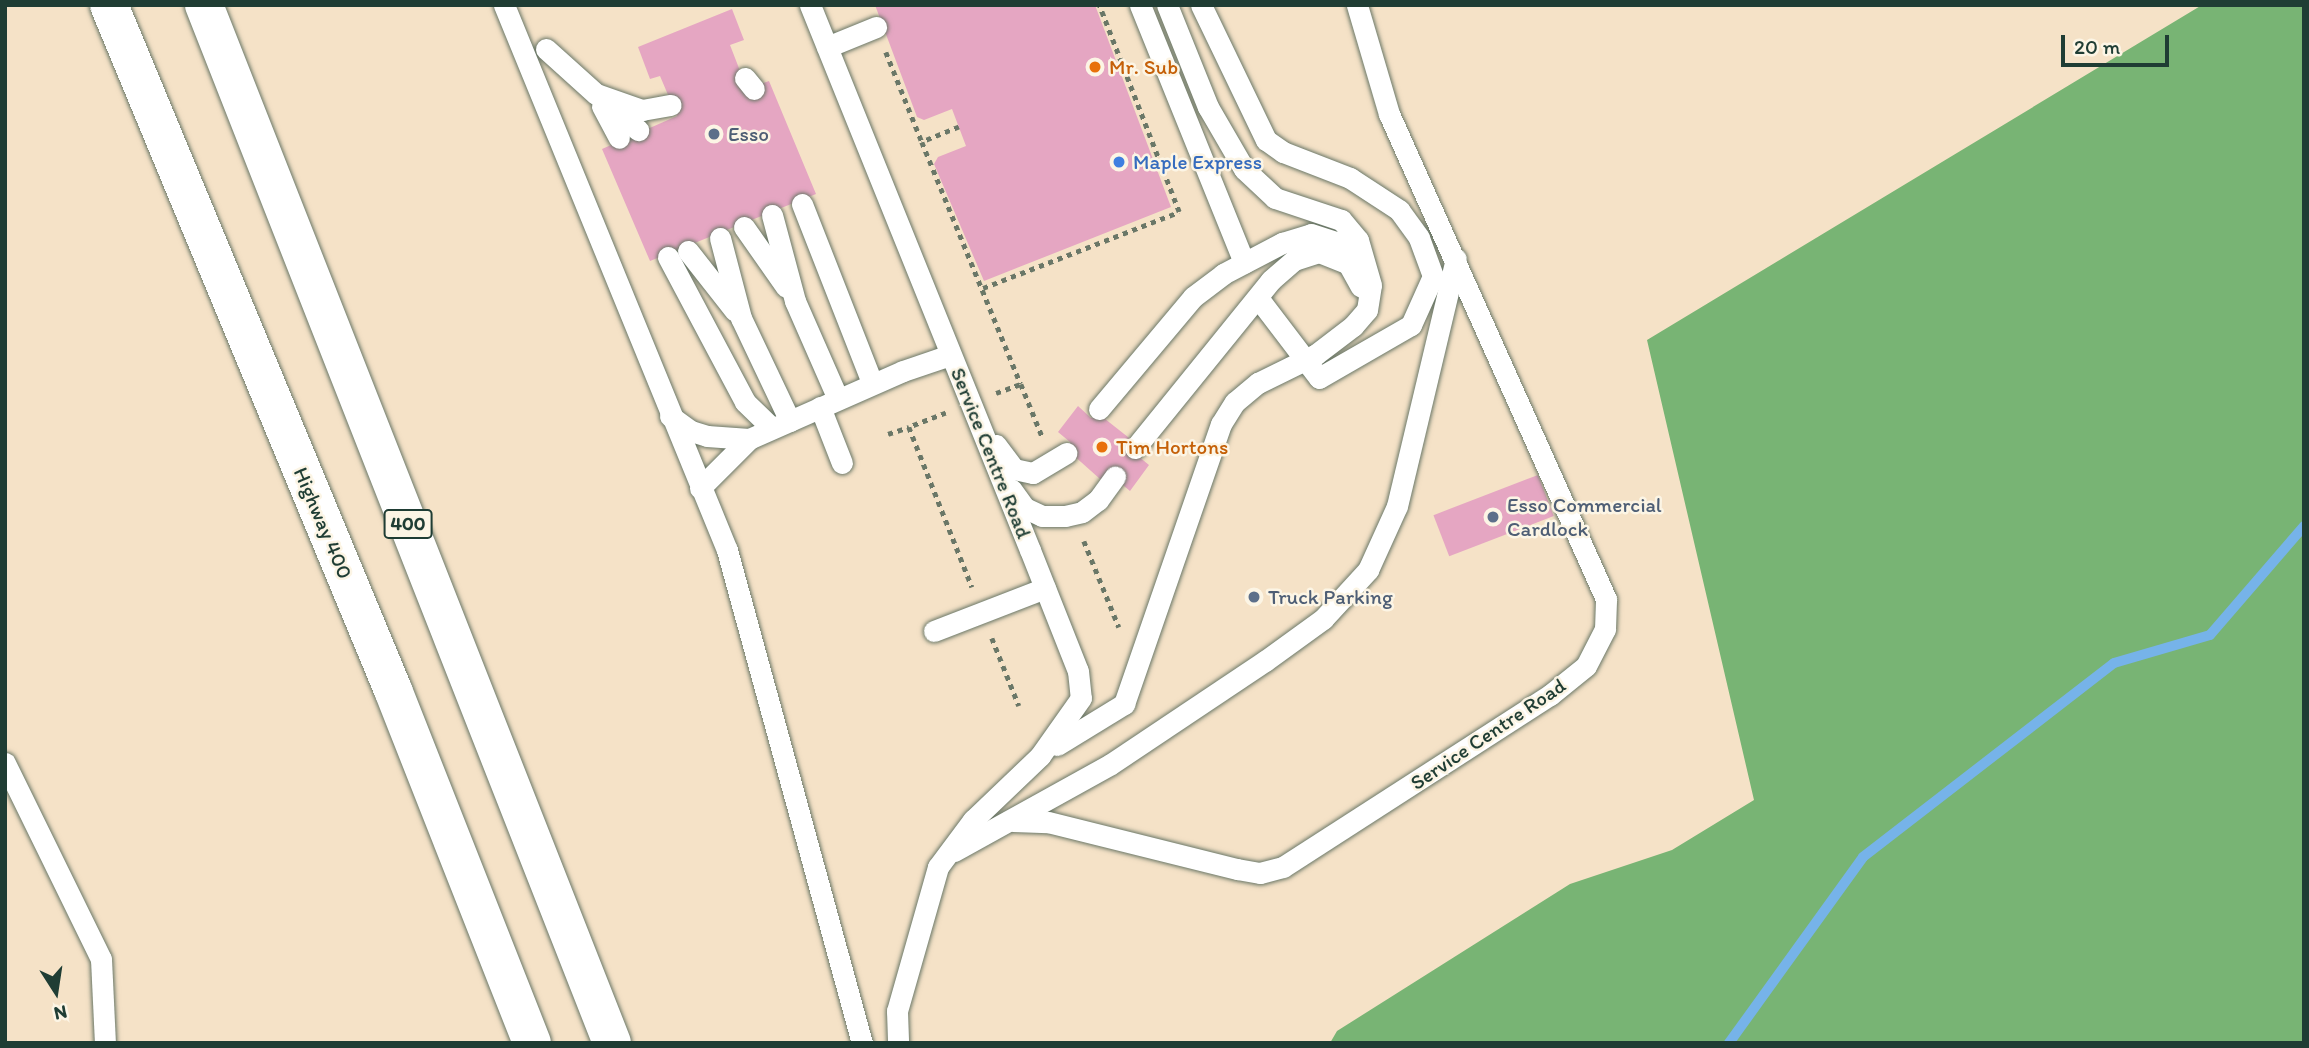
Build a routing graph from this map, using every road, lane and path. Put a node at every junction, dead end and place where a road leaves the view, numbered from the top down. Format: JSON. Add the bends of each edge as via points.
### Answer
{"nodes":[{"id":1,"x":109,"y":5,"type":"edge"},
{"id":2,"x":204,"y":5,"type":"edge"},
{"id":3,"x":504,"y":5,"type":"edge"},
{"id":4,"x":810,"y":5,"type":"edge"},
{"id":5,"x":1099,"y":5,"type":"edge"},
{"id":6,"x":1140,"y":5,"type":"edge"},
{"id":7,"x":1167,"y":5,"type":"edge"},
{"id":8,"x":1201,"y":5,"type":"edge"},
{"id":9,"x":1357,"y":5,"type":"edge"},
{"id":10,"x":876,"y":27,"type":"joint"},
{"id":11,"x":827,"y":47,"type":"junction"},
{"id":12,"x":546,"y":49,"type":"dead end"},
{"id":13,"x":596,"y":94,"type":"junction"},
{"id":14,"x":670,"y":112,"type":"dead end"},
{"id":15,"x":959,"y":127,"type":"dead end"},
{"id":16,"x":628,"y":134,"type":"dead end"},
{"id":17,"x":922,"y":142,"type":"junction"},
{"id":18,"x":802,"y":204,"type":"dead end"},
{"id":19,"x":772,"y":215,"type":"dead end"},
{"id":20,"x":744,"y":227,"type":"dead end"},
{"id":21,"x":720,"y":238,"type":"dead end"},
{"id":22,"x":1456,"y":259,"type":"junction"},
{"id":23,"x":1244,"y":263,"type":"junction"},
{"id":24,"x":1359,"y":276,"type":"junction"},
{"id":25,"x":983,"y":288,"type":"junction"},
{"id":26,"x":1258,"y":298,"type":"junction"},
{"id":27,"x":795,"y":301,"type":"junction"},
{"id":28,"x":1367,"y":310,"type":"junction"},
{"id":29,"x":741,"y":318,"type":"junction"},
{"id":30,"x":950,"y":355,"type":"junction"},
{"id":31,"x":1304,"y":360,"type":"junction"},
{"id":32,"x":872,"y":383,"type":"junction"},
{"id":33,"x":1021,"y":384,"type":"dead end"},
{"id":34,"x":829,"y":403,"type":"junction"},
{"id":35,"x":1098,"y":409,"type":"dead end"},
{"id":36,"x":668,"y":415,"type":"junction"},
{"id":37,"x":977,"y":418,"type":"junction"},
{"id":38,"x":781,"y":424,"type":"junction"},
{"id":39,"x":909,"y":427,"type":"dead end"},
{"id":40,"x":888,"y":434,"type":"dead end"},
{"id":41,"x":749,"y":439,"type":"junction"},
{"id":42,"x":1135,"y":449,"type":"dead end"},
{"id":43,"x":1066,"y":453,"type":"dead end"},
{"id":44,"x":842,"y":463,"type":"dead end"},
{"id":45,"x":1000,"y":475,"type":"junction"},
{"id":46,"x":1115,"y":477,"type":"dead end"},
{"id":47,"x":700,"y":488,"type":"junction"},
{"id":48,"x":1045,"y":588,"type":"junction"},
{"id":49,"x":934,"y":631,"type":"dead end"},
{"id":50,"x":1040,"y":756,"type":"junction"},
{"id":51,"x":5,"y":763,"type":"edge"},
{"id":52,"x":1013,"y":821,"type":"junction"},
{"id":53,"x":938,"y":867,"type":"junction"},
{"id":54,"x":105,"y":1043,"type":"edge"},
{"id":55,"x":532,"y":1043,"type":"edge"},
{"id":56,"x":612,"y":1043,"type":"edge"},
{"id":57,"x":862,"y":1043,"type":"edge"},
{"id":58,"x":898,"y":1043,"type":"edge"}],
"edges":[{"from":1,"to":55,"type":"highway","name":"Highway 400","via":[[393,690]]},
{"from":2,"to":56,"type":"highway","number":"400"},
{"from":3,"to":36,"type":"lane"},
{"from":4,"to":11,"type":"lane","name":"Service Centre Road"},
{"from":5,"to":25,"type":"path","via":[[1179,212]]},
{"from":6,"to":23,"type":"lane"},
{"from":7,"to":28,"type":"lane","via":[[1208,107],[1244,169],[1275,198],[1341,220],[1358,240],[1371,285]]},
{"from":8,"to":31,"type":"lane","via":[[1266,140],[1283,152],[1350,178],[1399,210],[1419,237],[1433,276],[1411,325],[1319,379]]},
{"from":9,"to":22,"type":"lane","name":"Service Centre Road","via":[[1389,114]]},
{"from":10,"to":11,"type":"lane"},
{"from":10,"to":17,"type":"path"},
{"from":11,"to":30,"type":"lane","name":"Service Centre Road"},
{"from":12,"to":13,"type":"lane"},
{"from":13,"to":14,"type":"lane"},
{"from":13,"to":16,"type":"lane"},
{"from":15,"to":17,"type":"path"},
{"from":17,"to":25,"type":"path"},
{"from":18,"to":32,"type":"lane"},
{"from":19,"to":27,"type":"lane"},
{"from":20,"to":27,"type":"lane"},
{"from":21,"to":29,"type":"lane"},
{"from":22,"to":52,"type":"lane","name":"Service Centre Road","via":[[1397,506],[1368,570],[1322,619],[1265,661],[1111,764]]},
{"from":22,"to":52,"type":"lane","name":"Service Centre Road","via":[[1606,599],[1605,629],[1586,666],[1550,695],[1283,867],[1260,873],[1048,822]]},
{"from":23,"to":24,"type":"lane","via":[[1311,234],[1336,242]]},
{"from":23,"to":35,"type":"lane","via":[[1193,297]]},
{"from":24,"to":26,"type":"lane","via":[[1339,258],[1320,252],[1294,260]]},
{"from":24,"to":28,"type":"lane"},
{"from":25,"to":33,"type":"path"},
{"from":26,"to":31,"type":"lane"},
{"from":26,"to":42,"type":"lane"},
{"from":27,"to":34,"type":"lane"},
{"from":28,"to":31,"type":"lane","via":[[1353,326]]},
{"from":29,"to":38,"type":"lane"},
{"from":29,"to":38,"type":"lane","via":[[678,254],[745,402]]},
{"from":30,"to":32,"type":"lane","name":"Service Centre Road"},
{"from":30,"to":37,"type":"lane","name":"Service Centre Road"},
{"from":31,"to":50,"type":"lane","via":[[1258,383],[1236,402],[1221,424],[1124,704]]},
{"from":32,"to":34,"type":"lane","name":"Service Centre Road"},
{"from":34,"to":38,"type":"lane","name":"Service Centre Road"},
{"from":34,"to":44,"type":"lane"},
{"from":36,"to":41,"type":"lane","via":[[699,434]]},
{"from":36,"to":47,"type":"lane"},
{"from":37,"to":43,"type":"lane","via":[[1014,469],[1033,473]]},
{"from":37,"to":45,"type":"lane","name":"Service Centre Road"},
{"from":38,"to":41,"type":"lane","name":"Service Centre Road"},
{"from":39,"to":40,"type":"path"},
{"from":41,"to":47,"type":"lane","name":"Service Centre Road"},
{"from":45,"to":46,"type":"lane","via":[[1025,508],[1042,516],[1082,512]]},
{"from":45,"to":48,"type":"lane","name":"Service Centre Road"},
{"from":47,"to":57,"type":"lane","via":[[727,550]]},
{"from":48,"to":49,"type":"lane"},
{"from":48,"to":50,"type":"lane","name":"Service Centre Road","via":[[1077,671],[1081,698]]},
{"from":50,"to":53,"type":"lane","name":"Service Centre Road","via":[[973,820]]},
{"from":51,"to":54,"type":"lane","via":[[101,959]]},
{"from":52,"to":53,"type":"lane","name":"Service Centre Road","via":[[958,848]]},
{"from":53,"to":58,"type":"lane","name":"Service Centre Road","via":[[897,1011]]}]}
